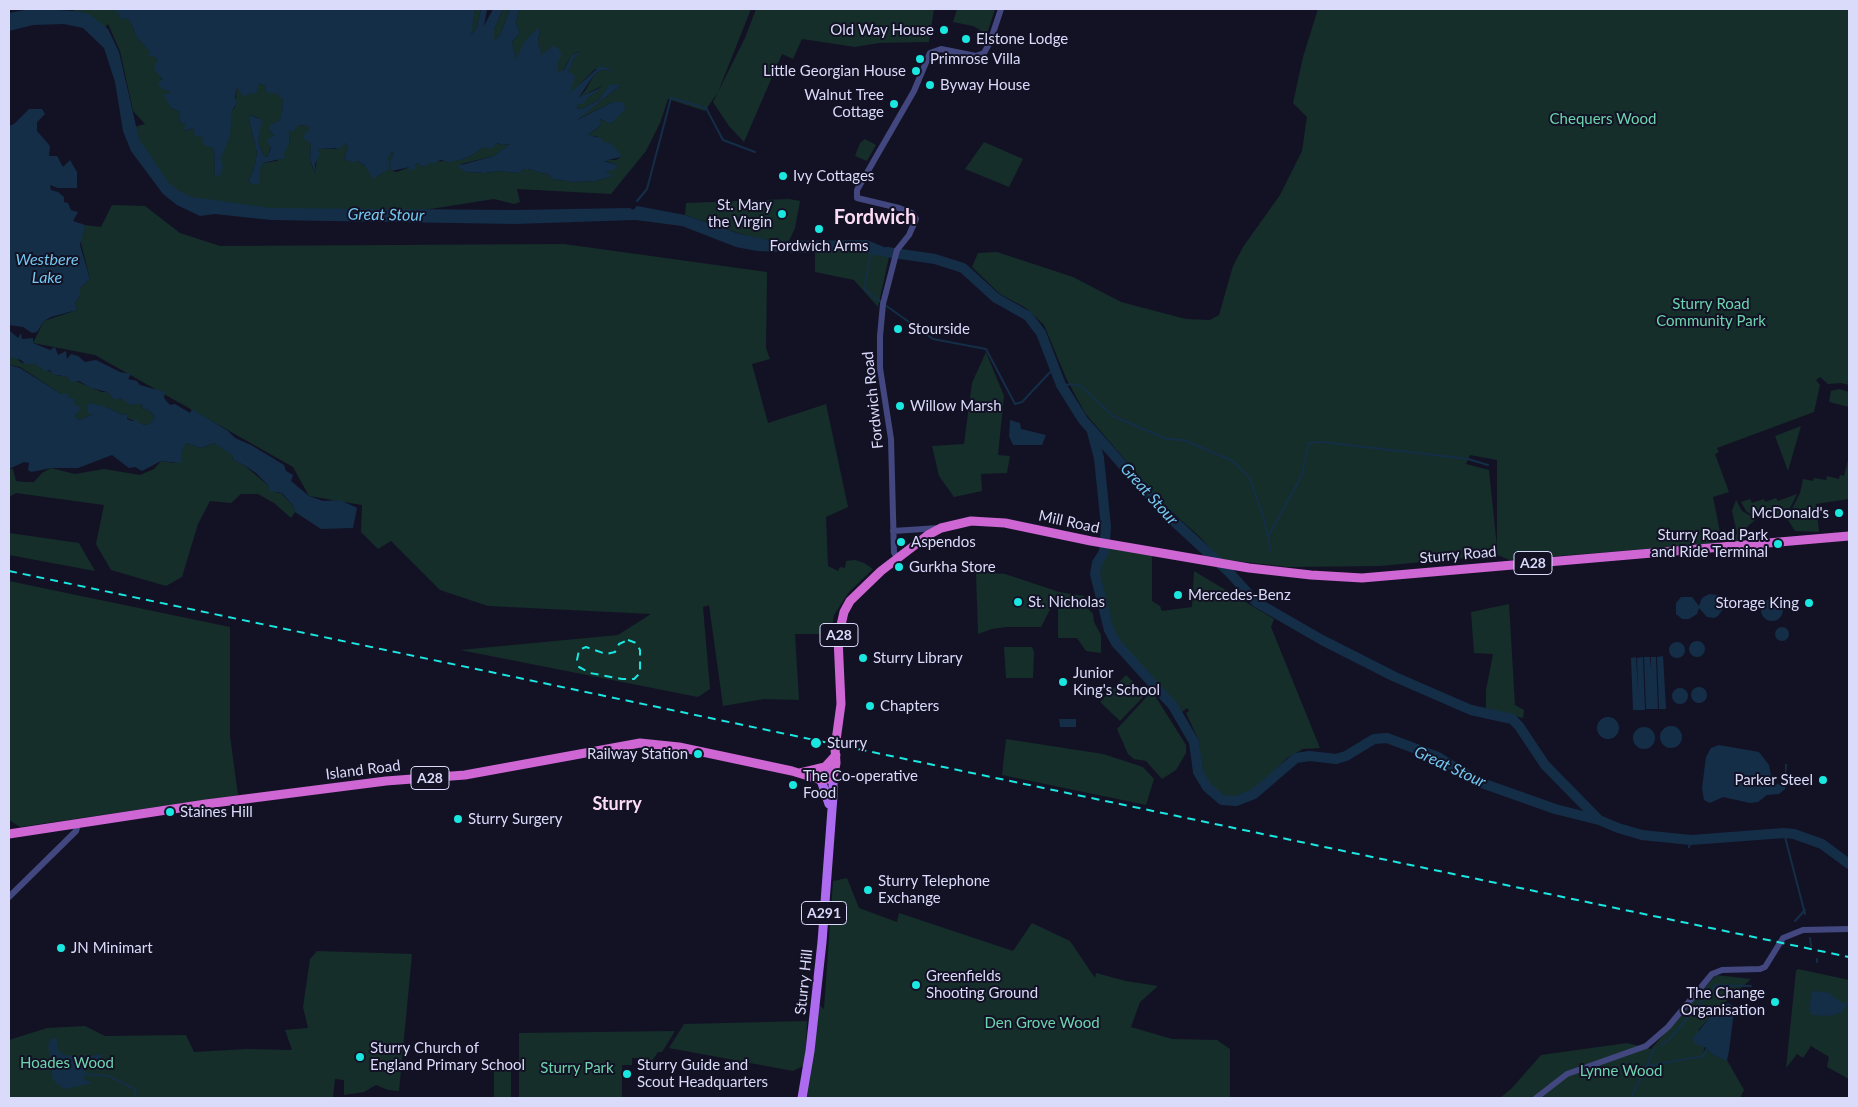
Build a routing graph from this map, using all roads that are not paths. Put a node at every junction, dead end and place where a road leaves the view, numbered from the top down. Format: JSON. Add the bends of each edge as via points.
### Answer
{"nodes":[{"id":1,"x":1001,"y":9,"type":"edge"},
{"id":2,"x":941,"y":528,"type":"junction"},
{"id":3,"x":893,"y":531,"type":"junction"},
{"id":4,"x":1849,"y":536,"type":"edge"},
{"id":5,"x":898,"y":557,"type":"junction"},
{"id":6,"x":1190,"y":558,"type":"joint"},
{"id":7,"x":836,"y":755,"type":"junction"},
{"id":8,"x":823,"y":768,"type":"junction"},
{"id":9,"x":799,"y":773,"type":"junction"},
{"id":10,"x":831,"y":777,"type":"junction"},
{"id":11,"x":821,"y":780,"type":"junction"},
{"id":12,"x":830,"y":809,"type":"junction"},
{"id":13,"x":80,"y":822,"type":"junction"},
{"id":14,"x":13,"y":833,"type":"edge"},
{"id":15,"x":9,"y":897,"type":"edge"},
{"id":16,"x":1849,"y":929,"type":"edge"},
{"id":17,"x":802,"y":1098,"type":"edge"},
{"id":18,"x":1536,"y":1098,"type":"edge"}],
"edges":[{"from":1,"to":3,"type":"street","name":"Fordwich Road","via":[[984,53],[976,56],[940,50],[930,53],[914,92],[857,190],[856,197],[900,208],[915,216],[909,236],[894,259],[883,304],[880,336],[880,368],[890,438]]},
{"from":2,"to":3,"type":"street"},
{"from":2,"to":5,"type":"highway","number":"A28"},
{"from":2,"to":6,"type":"highway","name":"Mill Road","number":"A28","via":[[982,520]]},
{"from":3,"to":5,"type":"street","name":"Fordwich Road","via":[[894,553]]},
{"from":4,"to":6,"type":"highway","name":"Sturry Road","number":"A28","via":[[1362,578],[1285,573]]},
{"from":5,"to":7,"type":"highway","number":"A28","via":[[856,594],[842,618],[838,638],[841,704]]},
{"from":7,"to":8,"type":"highway"},
{"from":7,"to":10,"type":"highway","number":"A28"},
{"from":8,"to":9,"type":"highway","name":"Island Road","number":"A28"},
{"from":8,"to":10,"type":"main road","name":"Sturry Hill","number":"A291"},
{"from":8,"to":11,"type":"main road","name":"Sturry Hill","number":"A291"},
{"from":9,"to":11,"type":"highway","name":"Island Road","number":"A28"},
{"from":9,"to":13,"type":"highway","name":"Island Road","number":"A28","via":[[679,747],[640,743],[465,775],[386,781]]},
{"from":10,"to":11,"type":"highway"},
{"from":10,"to":12,"type":"main road","name":"Sturry Hill","number":"A291","via":[[833,796]]},
{"from":11,"to":12,"type":"main road","name":"Sturry Hill","number":"A291"},
{"from":12,"to":17,"type":"main road","name":"Sturry Hill","number":"A291","via":[[823,926]]},
{"from":13,"to":14,"type":"highway","name":"Island Road","number":"A28"},
{"from":13,"to":15,"type":"street","via":[[76,831]]},
{"from":16,"to":18,"type":"street","via":[[1803,930],[1783,938],[1760,970],[1722,970],[1712,974],[1668,1027],[1646,1046],[1567,1074]]}]}
